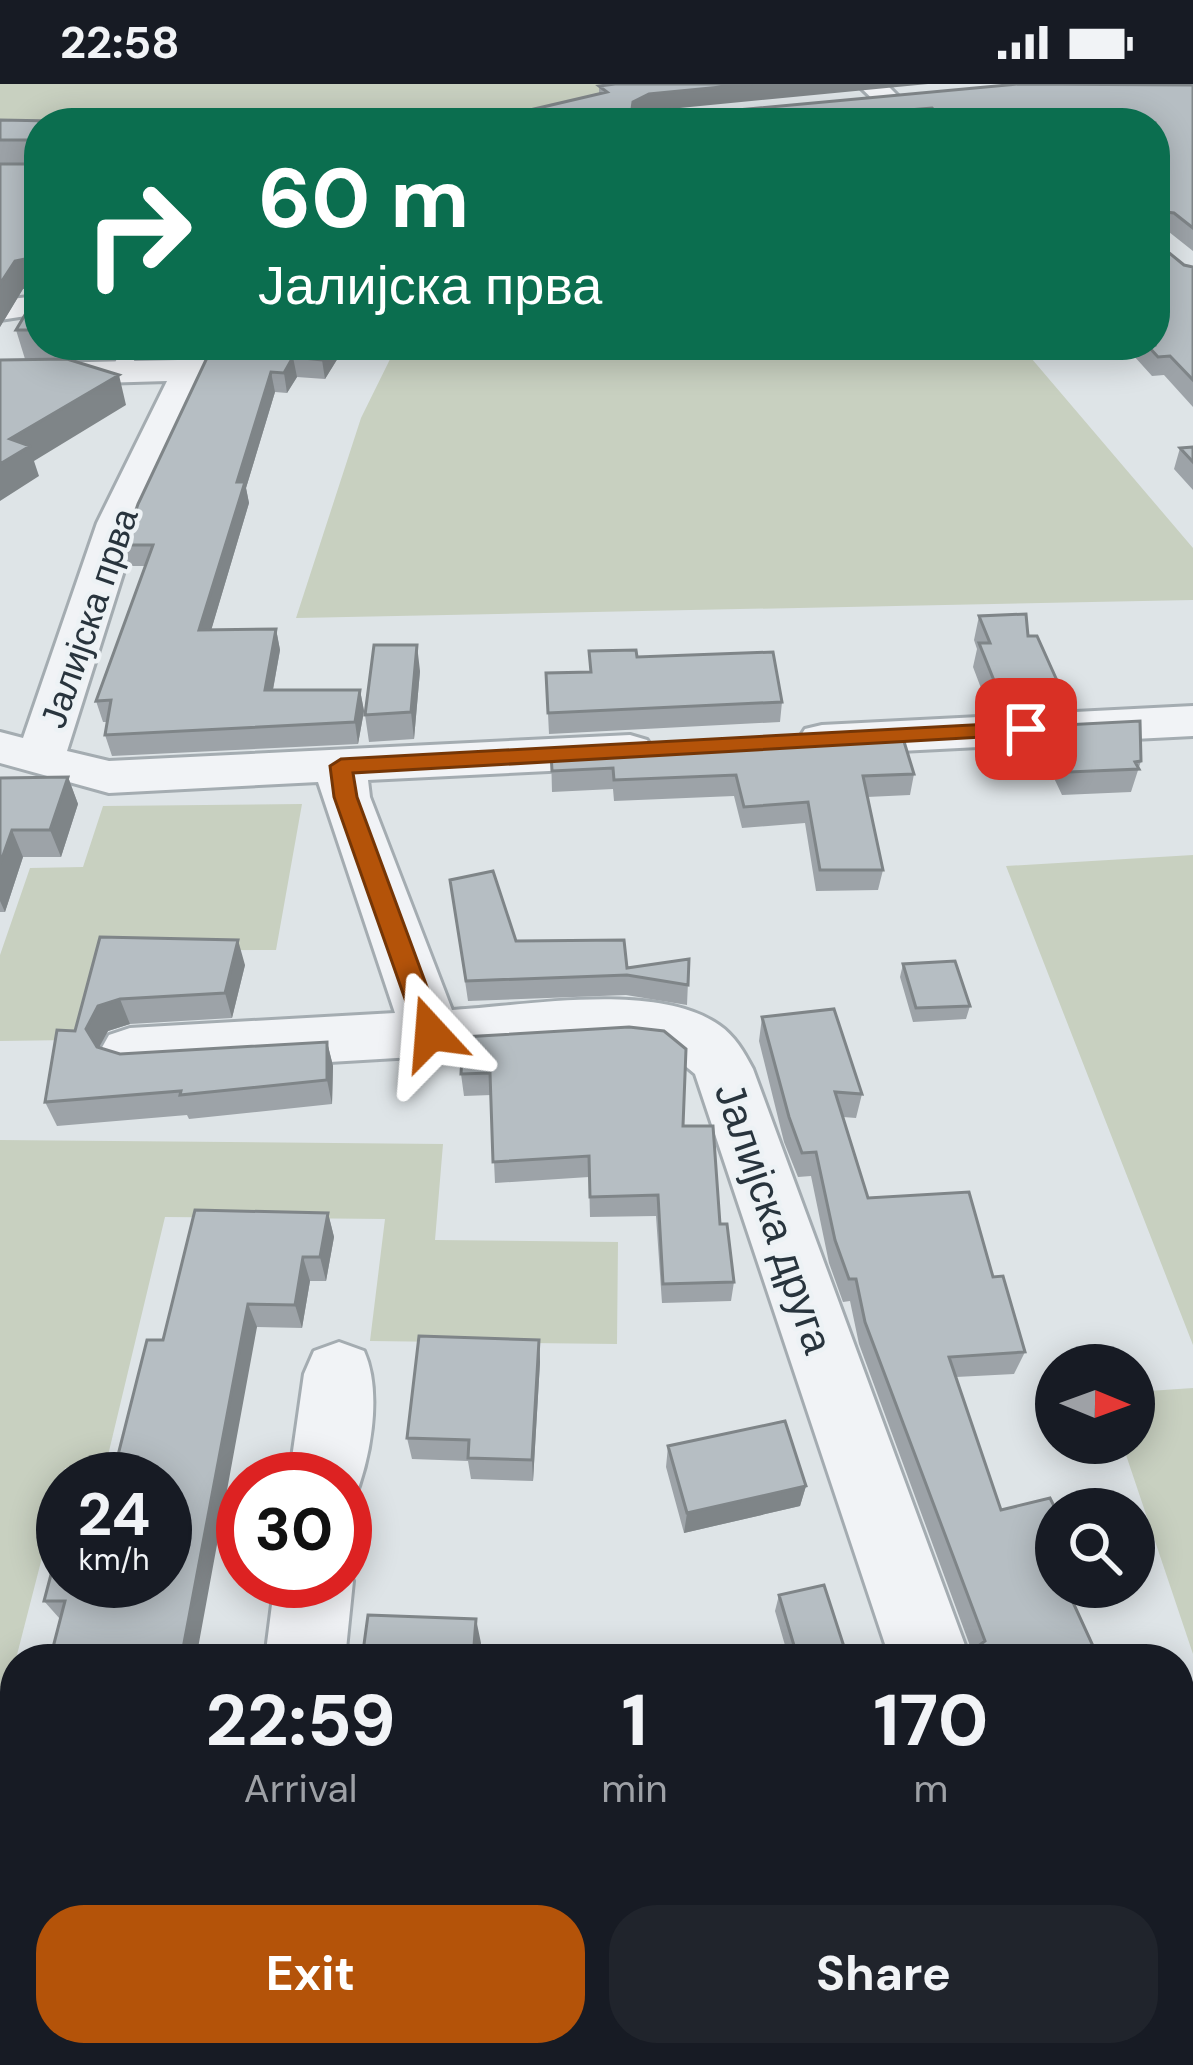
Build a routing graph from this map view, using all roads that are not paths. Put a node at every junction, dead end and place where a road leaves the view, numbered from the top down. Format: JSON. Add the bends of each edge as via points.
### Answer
{"nodes":[{"id":1,"x":871,"y":84,"type":"edge"},
{"id":2,"x":850,"y":106,"type":"edge"},
{"id":3,"x":24,"y":304,"type":"edge"},
{"id":4,"x":111,"y":360,"type":"edge"},
{"id":5,"x":196,"y":360,"type":"edge"},
{"id":6,"x":0,"y":362,"type":"edge"},
{"id":7,"x":0,"y":375,"type":"edge"},
{"id":8,"x":1193,"y":721,"type":"edge"},
{"id":9,"x":788,"y":742,"type":"edge"},
{"id":10,"x":670,"y":748,"type":"edge"},
{"id":11,"x":20,"y":752,"type":"edge"},
{"id":12,"x":341,"y":766,"type":"junction"},
{"id":13,"x":431,"y":1033,"type":"junction"},
{"id":14,"x":130,"y":1052,"type":"edge"},
{"id":15,"x":339,"y":1374,"type":"dead end"},
{"id":16,"x":329,"y":1452,"type":"edge"},
{"id":17,"x":311,"y":1608,"type":"edge"},
{"id":18,"x":307,"y":1644,"type":"edge"},
{"id":19,"x":925,"y":1644,"type":"edge"}],
"edges":[{"from":1,"to":2,"type":"street","via":[[903,102]]},
{"from":3,"to":6,"type":"street"},
{"from":4,"to":7,"type":"street"},
{"from":5,"to":11,"type":"street","name":"Јалијска прва"},
{"from":8,"to":9,"type":"street"},
{"from":10,"to":12,"type":"street","name":"Јалијска прва"},
{"from":11,"to":12,"type":"street","name":"Јалијска прва","via":[[110,777]]},
{"from":12,"to":13,"type":"street","via":[[345,797]]},
{"from":13,"to":14,"type":"street","name":"Јалијска друга"},
{"from":13,"to":19,"type":"street","name":"Јалијска друга","via":[[629,1022],[686,1030],[707,1043],[723,1069]]},
{"from":15,"to":16,"type":"street"},
{"from":17,"to":18,"type":"street"}]}
